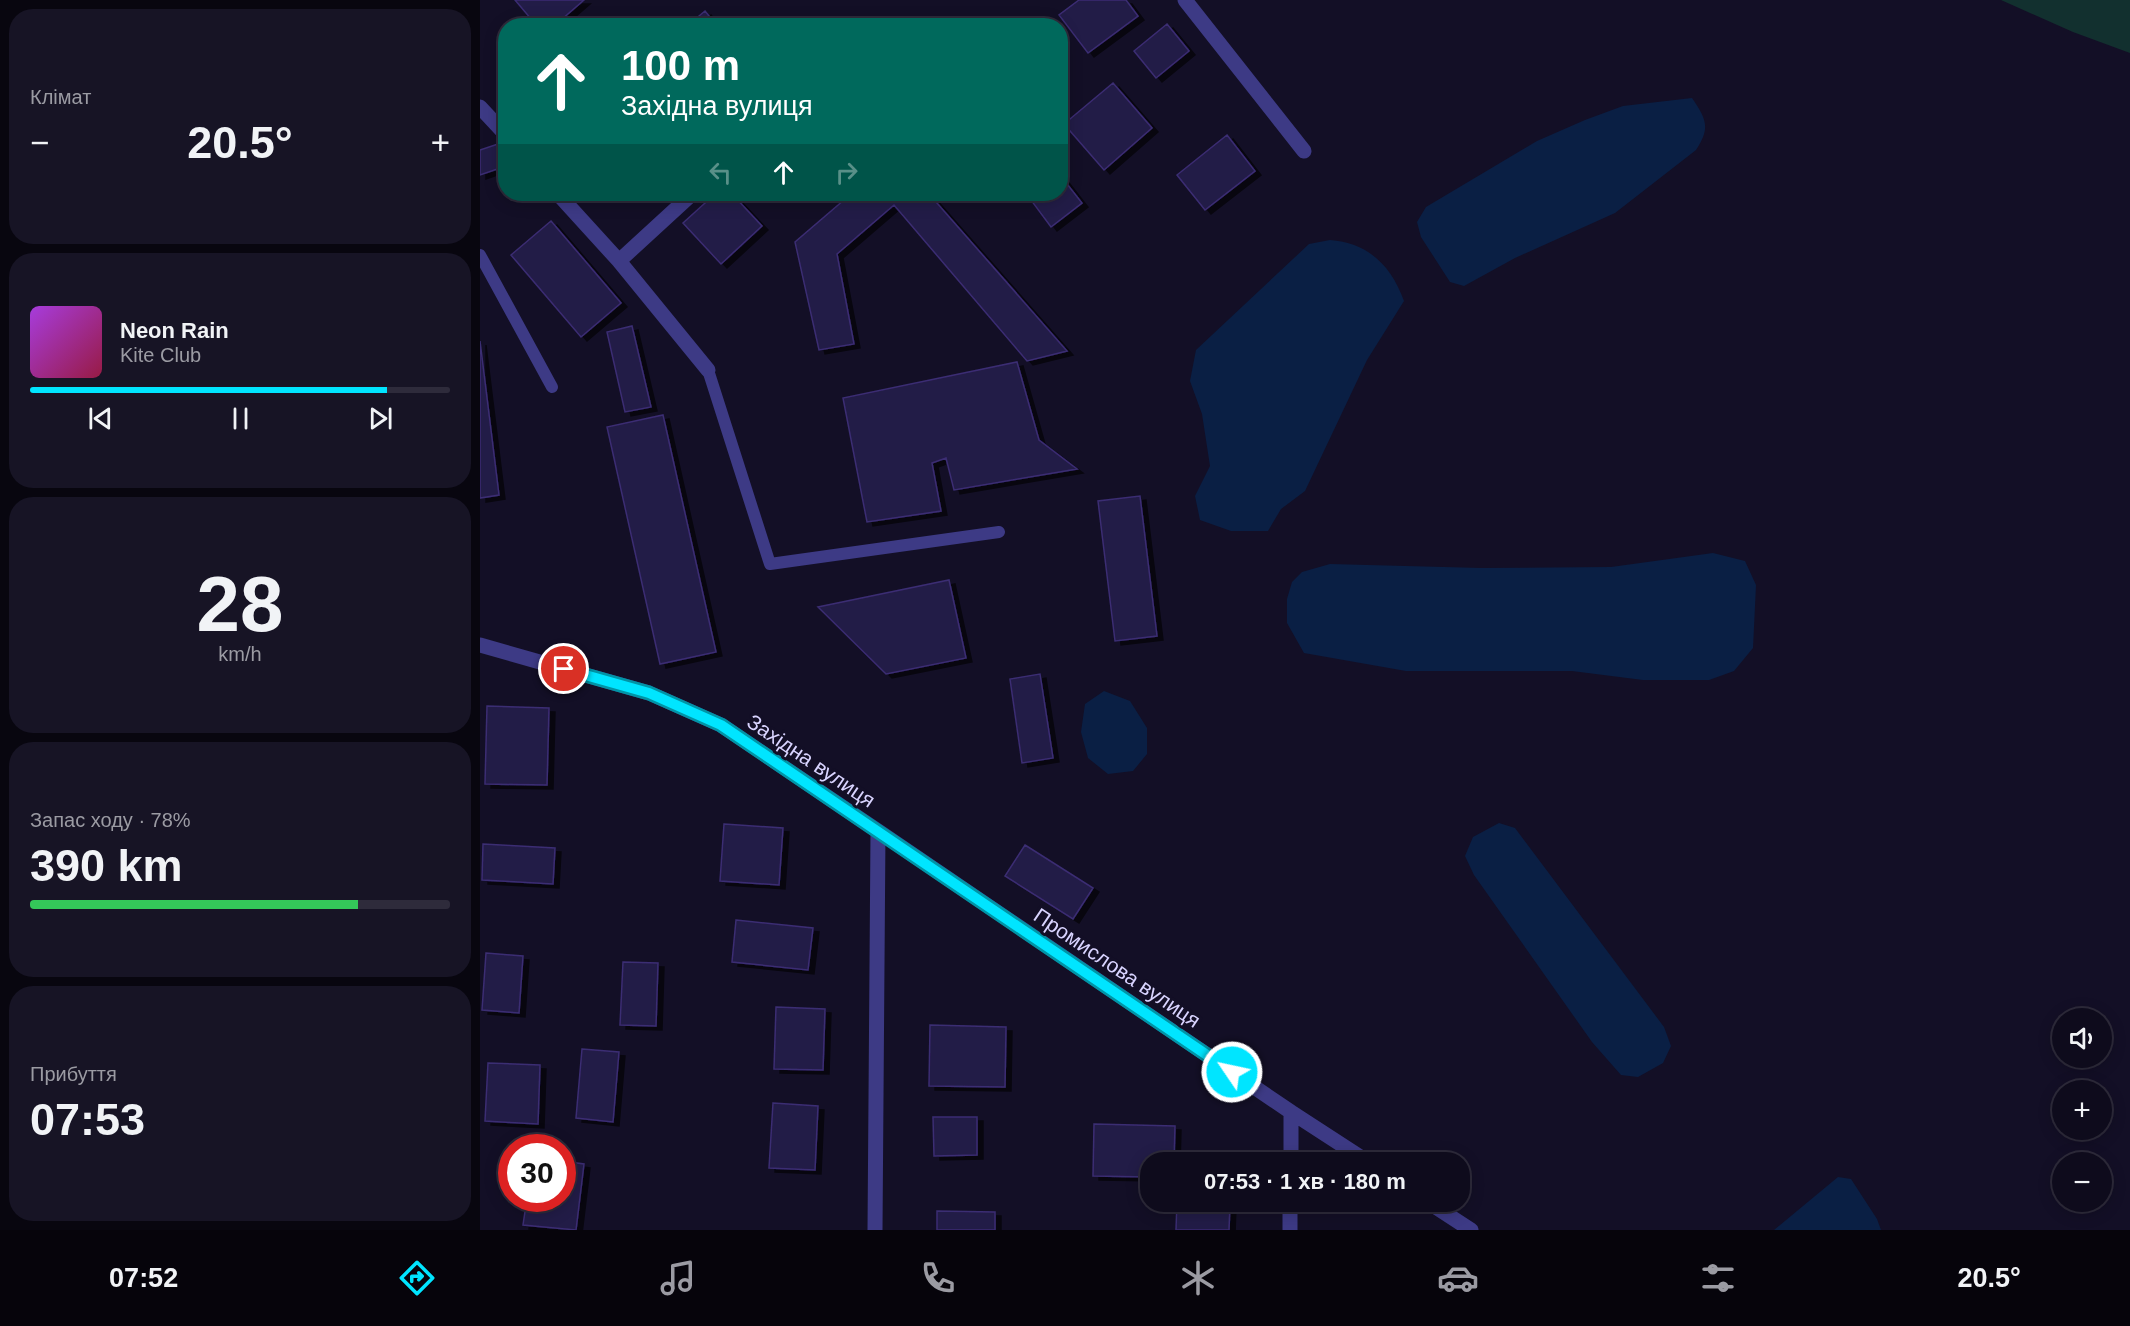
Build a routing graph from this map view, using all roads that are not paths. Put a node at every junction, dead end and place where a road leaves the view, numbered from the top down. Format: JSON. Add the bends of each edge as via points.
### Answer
{"nodes":[{"id":1,"x":1185,"y":0,"type":"edge"},
{"id":2,"x":480,"y":107,"type":"edge"},
{"id":3,"x":498,"y":126,"type":"edge"},
{"id":4,"x":1304,"y":151,"type":"dead end"},
{"id":5,"x":564,"y":201,"type":"edge"},
{"id":6,"x":684,"y":201,"type":"edge"},
{"id":7,"x":480,"y":255,"type":"edge"},
{"id":8,"x":620,"y":261,"type":"junction"},
{"id":9,"x":708,"y":370,"type":"joint"},
{"id":10,"x":552,"y":387,"type":"dead end"},
{"id":11,"x":999,"y":532,"type":"dead end"},
{"id":12,"x":480,"y":645,"type":"edge"},
{"id":13,"x":878,"y":831,"type":"junction"},
{"id":14,"x":1291,"y":1112,"type":"junction"},
{"id":15,"x":1291,"y":1152,"type":"edge"},
{"id":16,"x":1353,"y":1152,"type":"edge"},
{"id":17,"x":1290,"y":1212,"type":"edge"},
{"id":18,"x":1443,"y":1212,"type":"edge"},
{"id":19,"x":875,"y":1230,"type":"edge"},
{"id":20,"x":1290,"y":1230,"type":"edge"},
{"id":21,"x":1471,"y":1230,"type":"edge"}],
"edges":[{"from":1,"to":4,"type":"street"},
{"from":2,"to":3,"type":"street"},
{"from":5,"to":8,"type":"street"},
{"from":6,"to":8,"type":"street"},
{"from":7,"to":10,"type":"lane"},
{"from":8,"to":9,"type":"street"},
{"from":9,"to":11,"type":"lane","via":[[770,564]]},
{"from":12,"to":13,"type":"street","name":"Західна вулиця","via":[[649,693],[721,725]]},
{"from":13,"to":14,"type":"street","name":"Промислова вулиця"},
{"from":13,"to":19,"type":"street","name":"Західна вулиця"},
{"from":14,"to":15,"type":"street"},
{"from":14,"to":16,"type":"street","name":"Промислова вулиця"},
{"from":17,"to":20,"type":"street"},
{"from":18,"to":21,"type":"street"}]}
